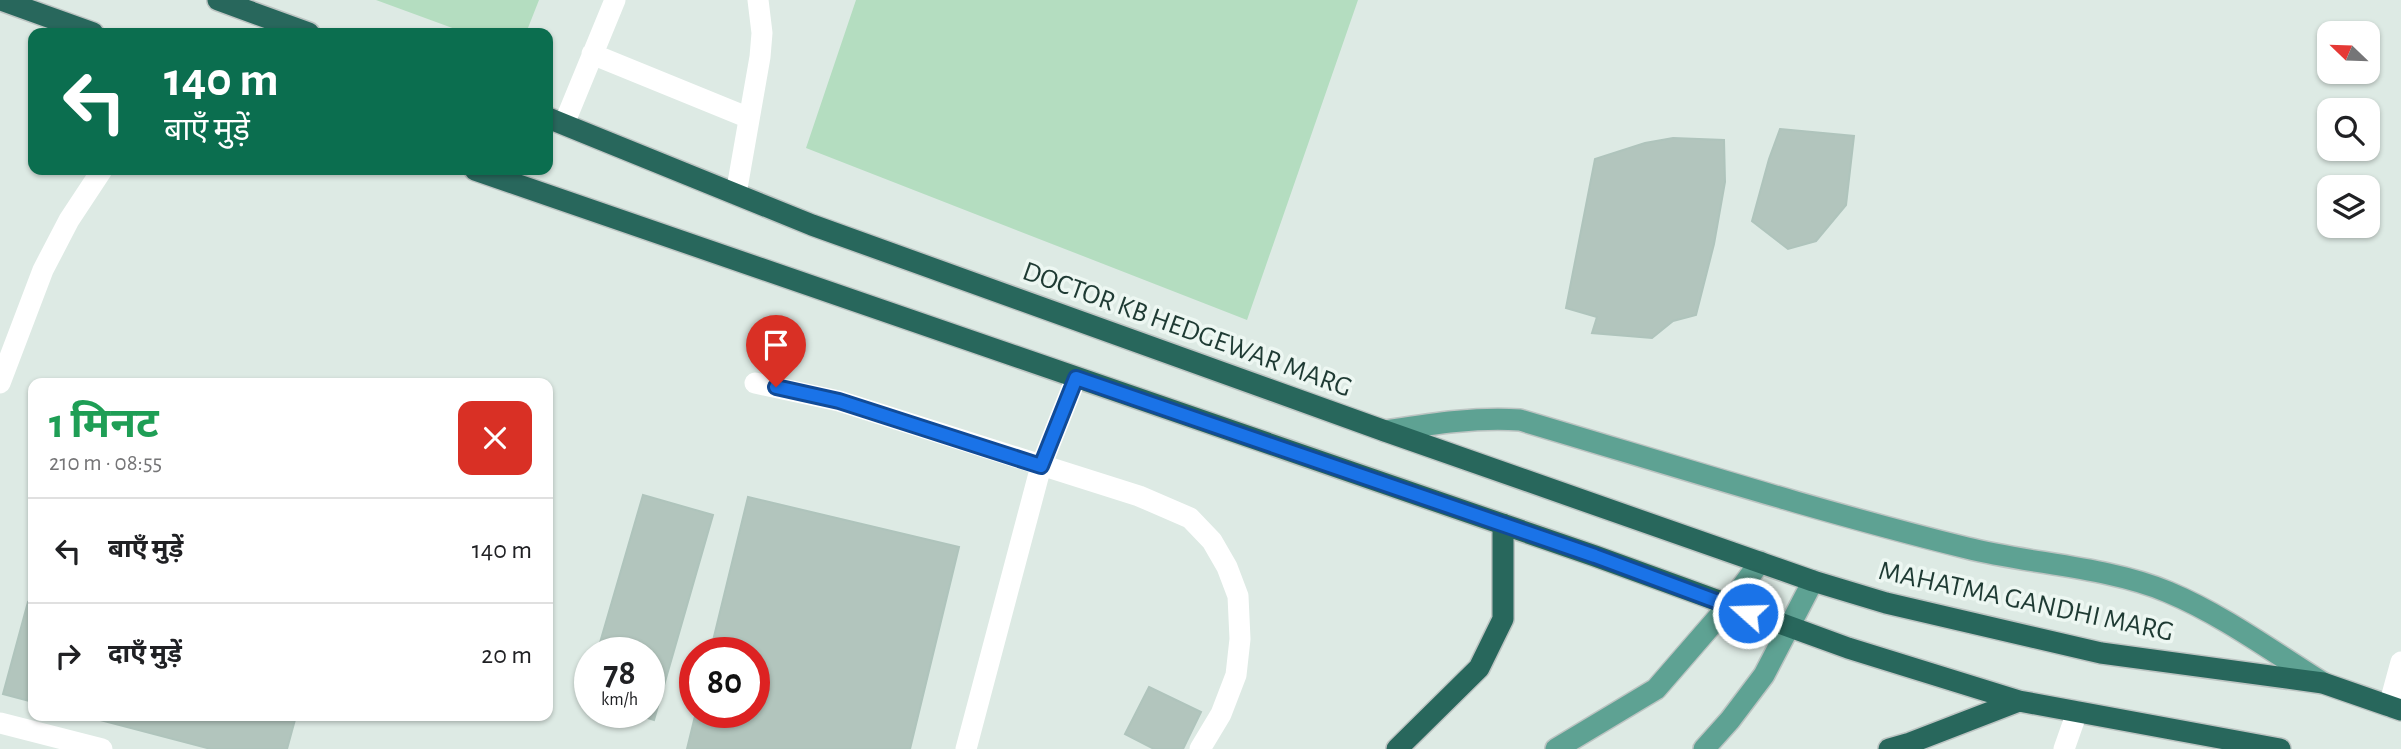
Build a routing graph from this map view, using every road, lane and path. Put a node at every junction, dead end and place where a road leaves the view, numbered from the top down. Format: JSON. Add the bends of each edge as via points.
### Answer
{"nodes":[{"id":1,"x":1,"y":0,"type":"edge"},
{"id":2,"x":218,"y":0,"type":"edge"},
{"id":3,"x":615,"y":0,"type":"edge"},
{"id":4,"x":758,"y":0,"type":"edge"},
{"id":5,"x":79,"y":28,"type":"edge"},
{"id":6,"x":295,"y":28,"type":"edge"},
{"id":7,"x":593,"y":54,"type":"junction"},
{"id":8,"x":749,"y":118,"type":"junction"},
{"id":9,"x":556,"y":121,"type":"edge"},
{"id":10,"x":99,"y":175,"type":"edge"},
{"id":11,"x":489,"y":175,"type":"edge"},
{"id":12,"x":736,"y":194,"type":"junction"},
{"id":13,"x":1076,"y":378,"type":"junction"},
{"id":14,"x":0,"y":383,"type":"edge"},
{"id":15,"x":755,"y":383,"type":"dead end"},
{"id":16,"x":1385,"y":431,"type":"junction"},
{"id":17,"x":1041,"y":466,"type":"junction"},
{"id":18,"x":1503,"y":524,"type":"junction"},
{"id":19,"x":1760,"y":562,"type":"junction"},
{"id":20,"x":1813,"y":581,"type":"junction"},
{"id":21,"x":1728,"y":606,"type":"junction"},
{"id":22,"x":1788,"y":628,"type":"junction"},
{"id":23,"x":2401,"y":662,"type":"edge"},
{"id":24,"x":2323,"y":683,"type":"junction"},
{"id":25,"x":2020,"y":701,"type":"junction"},
{"id":26,"x":2395,"y":708,"type":"edge"},
{"id":27,"x":2077,"y":712,"type":"junction"},
{"id":28,"x":0,"y":723,"type":"edge"},
{"id":29,"x":102,"y":749,"type":"edge"},
{"id":30,"x":966,"y":749,"type":"edge"},
{"id":31,"x":1200,"y":749,"type":"edge"},
{"id":32,"x":1397,"y":749,"type":"edge"},
{"id":33,"x":1556,"y":749,"type":"edge"},
{"id":34,"x":1704,"y":749,"type":"edge"},
{"id":35,"x":1889,"y":749,"type":"edge"},
{"id":36,"x":2064,"y":749,"type":"edge"},
{"id":37,"x":2280,"y":749,"type":"edge"}],
"edges":[{"from":1,"to":5,"type":"highway"},
{"from":2,"to":6,"type":"highway"},
{"from":3,"to":7,"type":"street"},
{"from":4,"to":8,"type":"street","via":[[762,33]]},
{"from":7,"to":8,"type":"street"},
{"from":7,"to":9,"type":"street"},
{"from":8,"to":12,"type":"street"},
{"from":9,"to":12,"type":"highway","name":"DOCTOR KB HEDGEWAR MARG"},
{"from":10,"to":14,"type":"street","via":[[43,270]]},
{"from":11,"to":13,"type":"highway"},
{"from":12,"to":16,"type":"highway","name":"DOCTOR KB HEDGEWAR MARG"},
{"from":13,"to":17,"type":"street"},
{"from":13,"to":18,"type":"highway"},
{"from":15,"to":17,"type":"street","via":[[839,401]]},
{"from":16,"to":19,"type":"highway","name":"DOCTOR KB HEDGEWAR MARG"},
{"from":16,"to":24,"type":"main road","via":[[1463,419],[1520,420],[1970,549],[2137,581],[2206,610]]},
{"from":17,"to":30,"type":"street"},
{"from":17,"to":31,"type":"street","via":[[1139,496],[1190,518],[1212,541],[1227,567],[1238,596],[1236,675],[1222,715]]},
{"from":18,"to":21,"type":"highway"},
{"from":18,"to":32,"type":"highway","via":[[1503,618],[1497,631],[1479,668]]},
{"from":19,"to":20,"type":"highway","name":"DOCTOR KB HEDGEWAR MARG"},
{"from":19,"to":21,"type":"main road"},
{"from":20,"to":22,"type":"main road"},
{"from":20,"to":24,"type":"highway","name":"MAHATMA GANDHI MARG","via":[[1886,603],[2101,653]]},
{"from":21,"to":22,"type":"highway"},
{"from":21,"to":33,"type":"main road","via":[[1656,688]]},
{"from":22,"to":25,"type":"highway"},
{"from":22,"to":34,"type":"main road","via":[[1764,676]]},
{"from":23,"to":26,"type":"street"},
{"from":24,"to":26,"type":"highway","name":"MAHATMA GANDHI MARG"},
{"from":25,"to":27,"type":"highway"},
{"from":25,"to":35,"type":"highway"},
{"from":27,"to":36,"type":"street"},
{"from":27,"to":37,"type":"highway"},
{"from":28,"to":29,"type":"street"}]}
